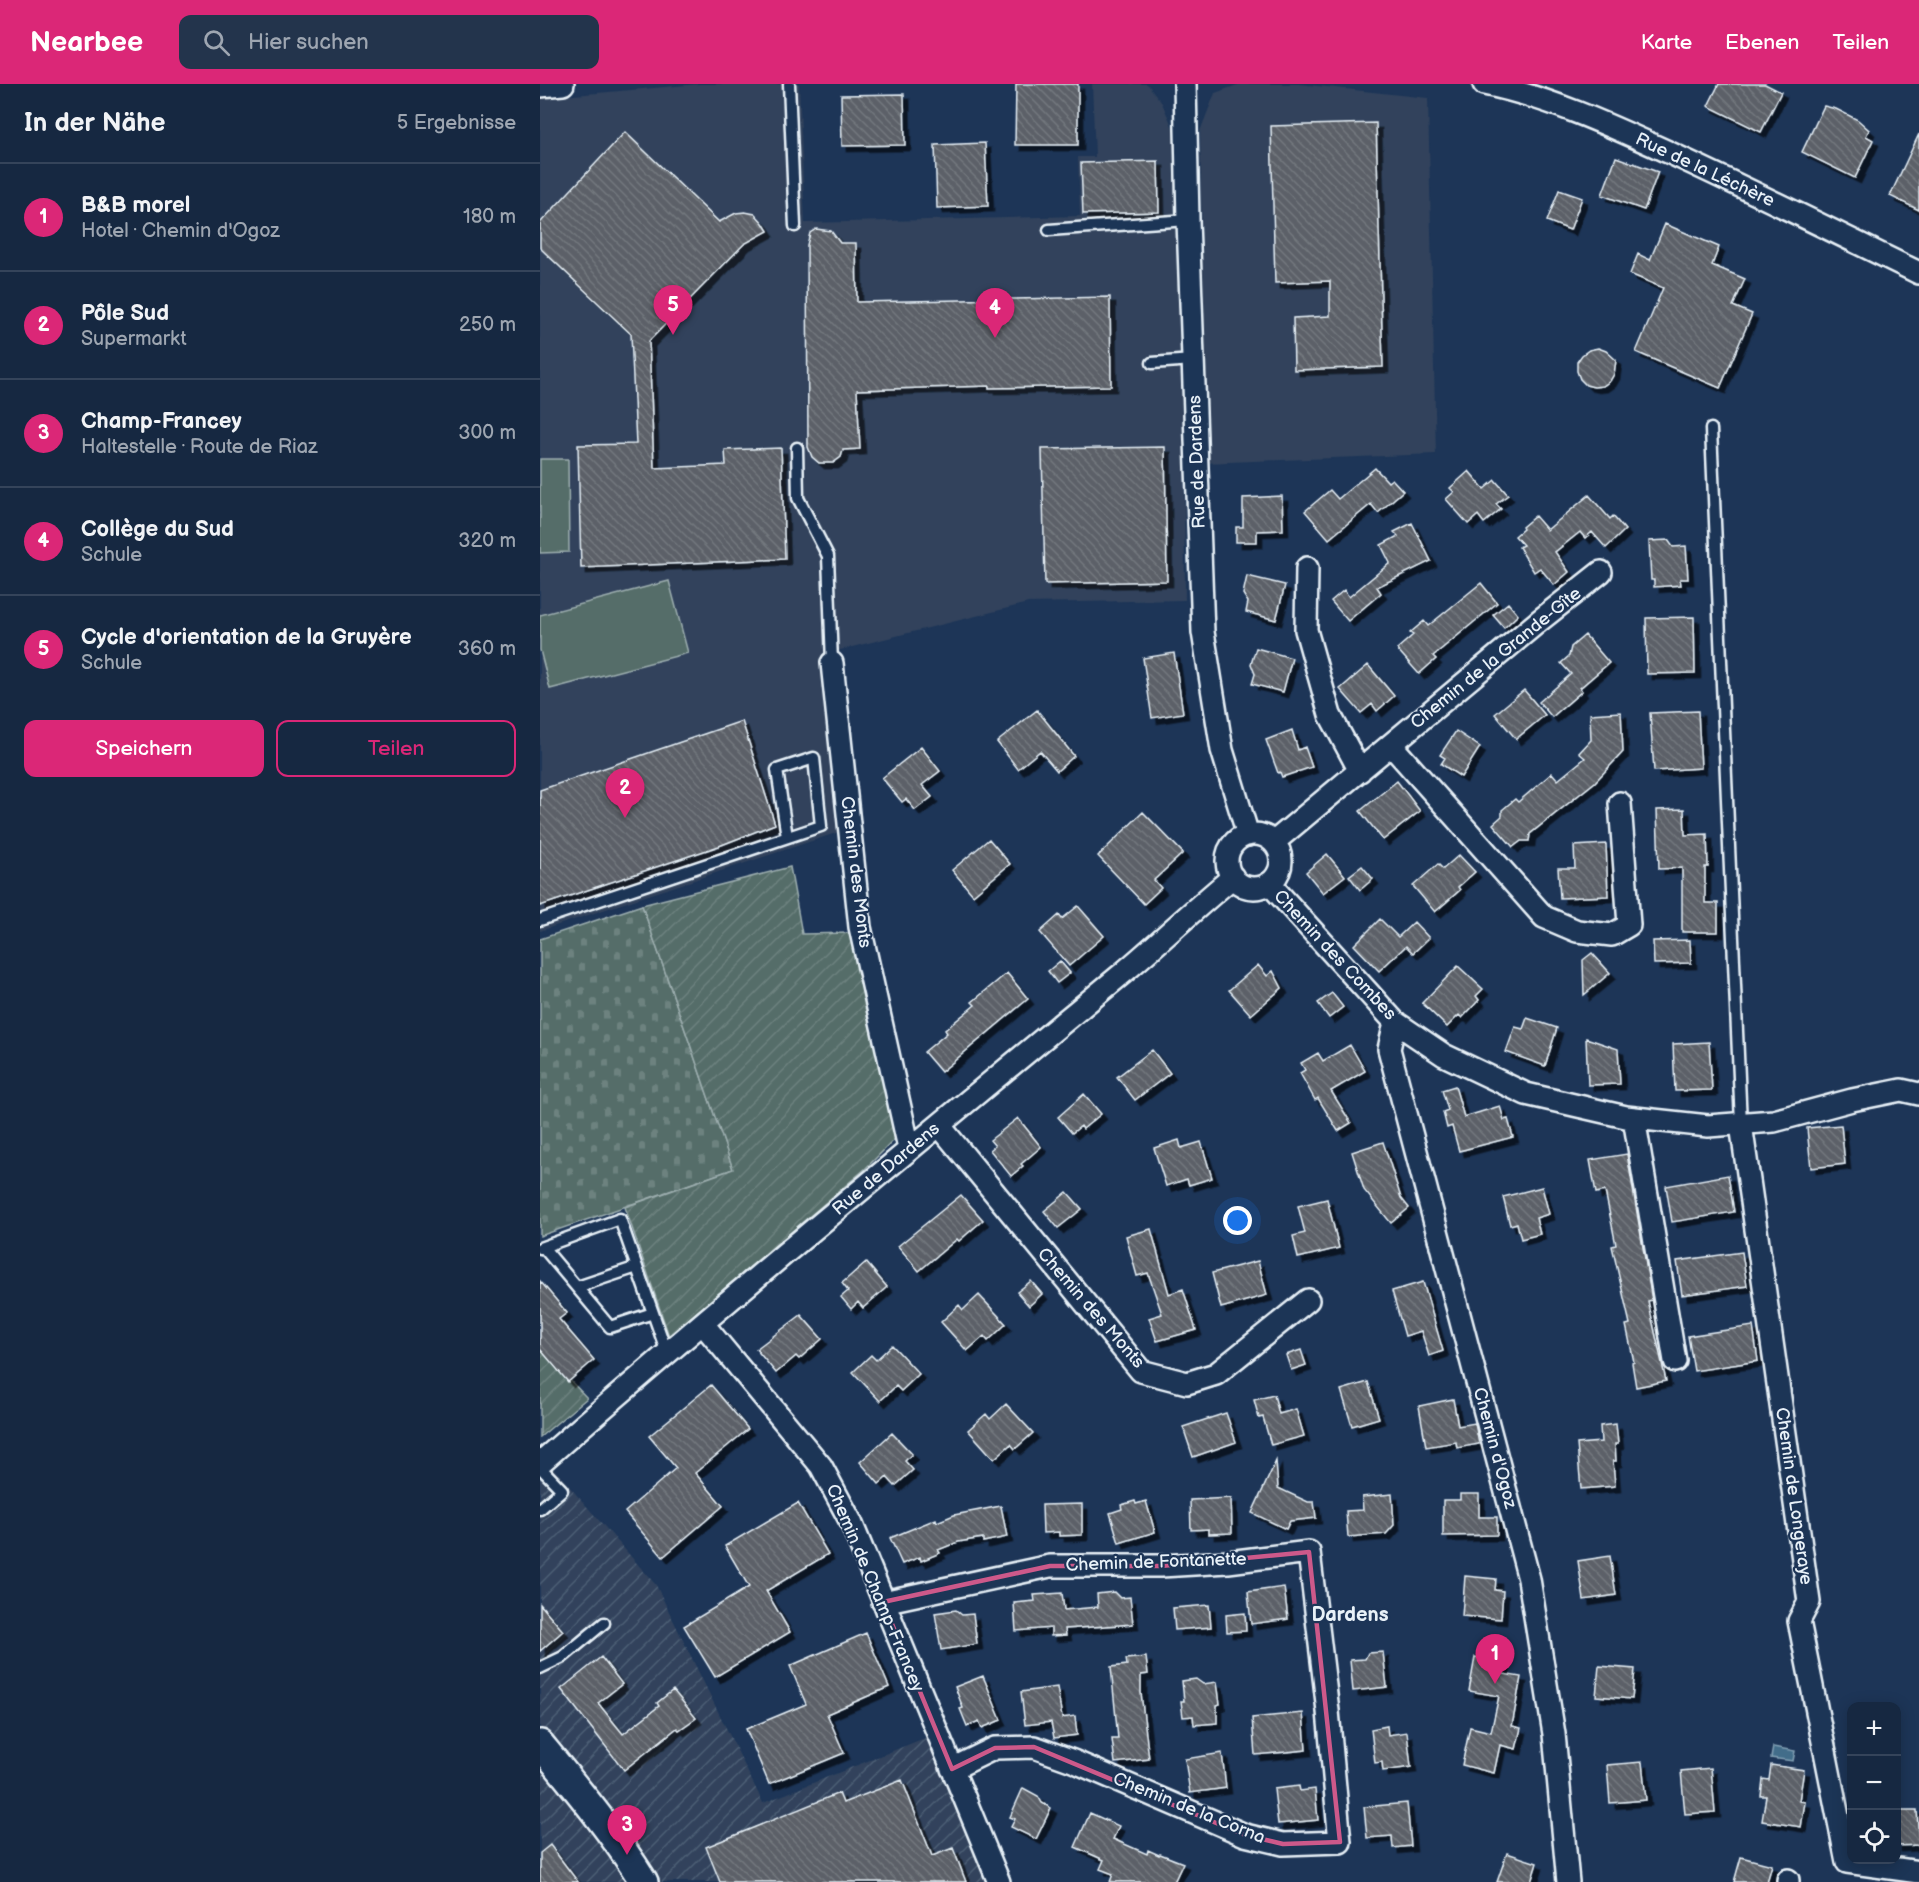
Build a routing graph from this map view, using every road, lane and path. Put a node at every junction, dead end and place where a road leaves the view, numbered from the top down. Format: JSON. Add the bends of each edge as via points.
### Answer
{"nodes":[{"id":1,"x":563,"y":84,"type":"edge"},
{"id":2,"x":789,"y":84,"type":"edge"},
{"id":3,"x":1185,"y":84,"type":"edge"},
{"id":4,"x":1484,"y":84,"type":"edge"},
{"id":5,"x":540,"y":86,"type":"edge"},
{"id":6,"x":1188,"y":220,"type":"junction"},
{"id":7,"x":795,"y":225,"type":"dead end"},
{"id":8,"x":1049,"y":230,"type":"dead end"},
{"id":9,"x":1919,"y":273,"type":"edge"},
{"id":10,"x":1193,"y":360,"type":"junction"},
{"id":11,"x":1152,"y":363,"type":"dead end"},
{"id":12,"x":1711,"y":429,"type":"dead end"},
{"id":13,"x":797,"y":448,"type":"dead end"},
{"id":14,"x":1307,"y":568,"type":"dead end"},
{"id":15,"x":1601,"y":572,"type":"dead end"},
{"id":16,"x":832,"y":663,"type":"joint"},
{"id":17,"x":1391,"y":745,"type":"junction"},
{"id":18,"x":1360,"y":771,"type":"junction"},
{"id":19,"x":1620,"y":803,"type":"dead end"},
{"id":20,"x":1248,"y":835,"type":"junction"},
{"id":21,"x":787,"y":837,"type":"junction"},
{"id":22,"x":1274,"y":842,"type":"junction"},
{"id":23,"x":1233,"y":877,"type":"junction"},
{"id":24,"x":1269,"y":883,"type":"junction"},
{"id":25,"x":540,"y":920,"type":"edge"},
{"id":26,"x":1395,"y":1022,"type":"junction"},
{"id":27,"x":1919,"y":1094,"type":"edge"},
{"id":28,"x":1634,"y":1118,"type":"junction"},
{"id":29,"x":1741,"y":1124,"type":"junction"},
{"id":30,"x":939,"y":1125,"type":"junction"},
{"id":31,"x":909,"y":1148,"type":"junction"},
{"id":32,"x":542,"y":1247,"type":"edge"},
{"id":33,"x":637,"y":1267,"type":"junction"},
{"id":34,"x":577,"y":1287,"type":"junction"},
{"id":35,"x":1308,"y":1300,"type":"dead end"},
{"id":36,"x":653,"y":1312,"type":"junction"},
{"id":37,"x":703,"y":1324,"type":"junction"},
{"id":38,"x":667,"y":1353,"type":"junction"},
{"id":39,"x":1675,"y":1361,"type":"dead end"},
{"id":40,"x":540,"y":1465,"type":"edge"},
{"id":41,"x":540,"y":1509,"type":"edge"},
{"id":42,"x":883,"y":1602,"type":"junction"},
{"id":43,"x":604,"y":1623,"type":"dead end"},
{"id":44,"x":540,"y":1668,"type":"edge"},
{"id":45,"x":1328,"y":1711,"type":"joint"},
{"id":46,"x":540,"y":1744,"type":"edge"},
{"id":47,"x":952,"y":1769,"type":"junction"},
{"id":48,"x":1919,"y":1872,"type":"edge"},
{"id":49,"x":644,"y":1882,"type":"edge"},
{"id":50,"x":999,"y":1882,"type":"edge"},
{"id":51,"x":1568,"y":1882,"type":"edge"}],
"edges":[{"from":1,"to":5,"type":"street"},
{"from":2,"to":7,"type":"lane"},
{"from":3,"to":6,"type":"street","name":"Rue de Dardens"},
{"from":4,"to":9,"type":"street","name":"Rue de la Léchère","via":[[1533,97],[1615,129]]},
{"from":6,"to":8,"type":"lane"},
{"from":6,"to":10,"type":"street","name":"Rue de Dardens"},
{"from":10,"to":11,"type":"lane"},
{"from":10,"to":20,"type":"street","name":"Rue de Dardens","via":[[1203,632],[1222,750]]},
{"from":12,"to":29,"type":"lane"},
{"from":13,"to":16,"type":"lane","via":[[798,498],[828,556]]},
{"from":14,"to":18,"type":"street","via":[[1306,630],[1330,715]]},
{"from":15,"to":17,"type":"street","name":"Chemin de la Grande-Gîte"},
{"from":16,"to":31,"type":"street","name":"Chemin des Monts","via":[[860,927]]},
{"from":17,"to":18,"type":"street","name":"Chemin de la Grande-Gîte"},
{"from":17,"to":19,"type":"street","via":[[1544,917],[1577,932],[1612,935],[1629,925]]},
{"from":18,"to":22,"type":"street","name":"Chemin de la Grande-Gîte"},
{"from":20,"to":22,"type":"street","via":[[1257,834]]},
{"from":20,"to":23,"type":"street","via":[[1235,842],[1228,853]]},
{"from":21,"to":21,"type":"lane","via":[[821,826],[814,758],[777,770]]},
{"from":21,"to":25,"type":"lane"},
{"from":22,"to":24,"type":"street","via":[[1281,864]]},
{"from":23,"to":24,"type":"street","via":[[1250,888]]},
{"from":23,"to":30,"type":"street","name":"Rue de Dardens"},
{"from":24,"to":26,"type":"street","name":"Chemin des Combes"},
{"from":26,"to":28,"type":"street","name":"Chemin des Combes","via":[[1444,1055],[1526,1094]]},
{"from":26,"to":51,"type":"street","name":"Chemin d'Ogoz","via":[[1389,1049],[1528,1579],[1554,1734]]},
{"from":27,"to":29,"type":"street","name":"Chemin des Combes","via":[[1901,1090],[1774,1121]]},
{"from":28,"to":29,"type":"street","name":"Chemin des Combes","via":[[1708,1126]]},
{"from":28,"to":39,"type":"street"},
{"from":29,"to":48,"type":"street","name":"Chemin de Longeraye","via":[[1809,1602],[1799,1621],[1847,1862]]},
{"from":30,"to":31,"type":"street","name":"Rue de Dardens"},
{"from":30,"to":35,"type":"street","name":"Chemin des Monts","via":[[1140,1371],[1187,1383],[1216,1374]]},
{"from":31,"to":37,"type":"street","name":"Rue de Dardens"},
{"from":32,"to":33,"type":"lane","via":[[620,1220]]},
{"from":32,"to":34,"type":"lane"},
{"from":33,"to":34,"type":"lane"},
{"from":33,"to":36,"type":"lane"},
{"from":34,"to":36,"type":"lane","via":[[610,1327]]},
{"from":36,"to":38,"type":"lane"},
{"from":37,"to":38,"type":"street","name":"Rue de Dardens"},
{"from":37,"to":42,"type":"street","name":"Chemin de Champ-Francey","via":[[821,1466],[851,1522]]},
{"from":38,"to":40,"type":"street","name":"Rue de Dardens"},
{"from":40,"to":41,"type":"lane","via":[[562,1490]]},
{"from":42,"to":45,"type":"street","name":"Chemin de Fontanette","via":[[1050,1566],[1206,1564],[1309,1552]]},
{"from":42,"to":47,"type":"street","name":"Chemin de Champ-Francey"},
{"from":43,"to":44,"type":"lane","via":[[562,1657]]},
{"from":45,"to":47,"type":"street","name":"Chemin de la Corna","via":[[1340,1842],[1283,1844],[1245,1835],[1034,1747],[995,1748]]},
{"from":46,"to":49,"type":"street","via":[[586,1798]]},
{"from":47,"to":50,"type":"street","name":"Chemin de Champ-Francey"}]}
